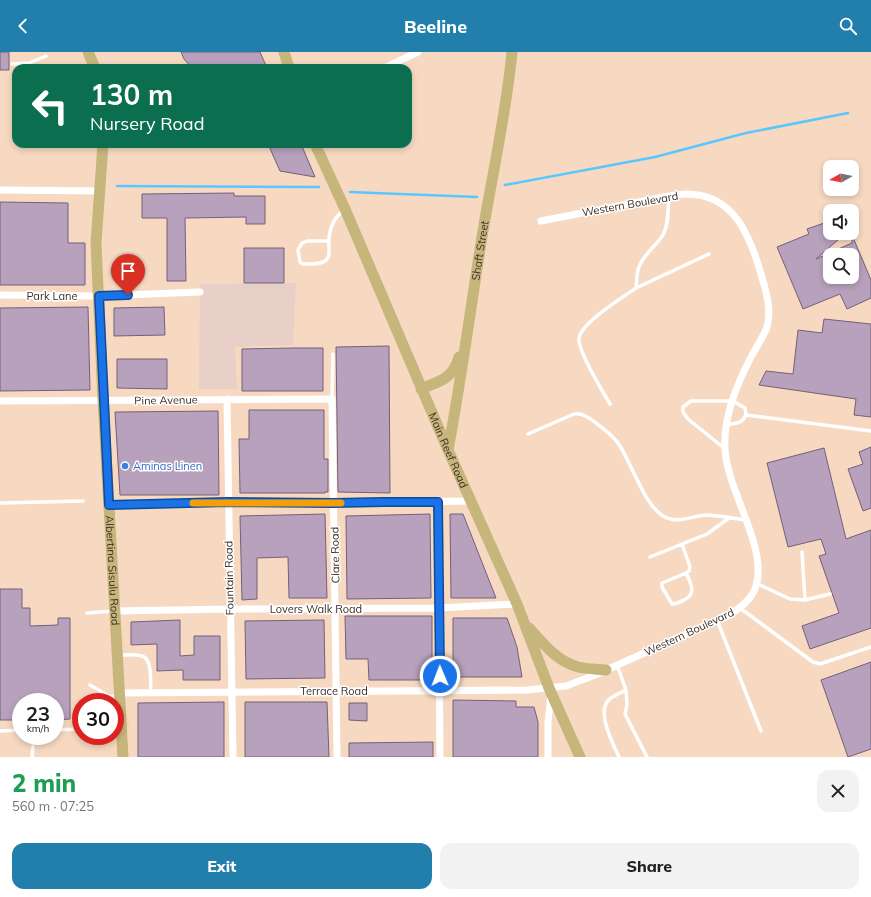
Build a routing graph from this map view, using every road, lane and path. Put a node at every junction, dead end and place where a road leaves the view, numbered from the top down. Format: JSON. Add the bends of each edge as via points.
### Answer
{"nodes":[{"id":1,"x":88,"y":52,"type":"edge"},
{"id":2,"x":418,"y":52,"type":"edge"},
{"id":3,"x":512,"y":52,"type":"edge"},
{"id":4,"x":46,"y":56,"type":"dead end"},
{"id":5,"x":12,"y":64,"type":"dead end"},
{"id":6,"x":93,"y":64,"type":"edge"},
{"id":7,"x":392,"y":64,"type":"edge"},
{"id":8,"x":103,"y":148,"type":"edge"},
{"id":9,"x":317,"y":148,"type":"edge"},
{"id":10,"x":0,"y":190,"type":"edge"},
{"id":11,"x":100,"y":191,"type":"junction"},
{"id":12,"x":669,"y":196,"type":"junction"},
{"id":13,"x":345,"y":209,"type":"junction"},
{"id":14,"x":541,"y":221,"type":"dead end"},
{"id":15,"x":328,"y":241,"type":"junction"},
{"id":16,"x":709,"y":254,"type":"dead end"},
{"id":17,"x":636,"y":288,"type":"junction"},
{"id":18,"x":200,"y":292,"type":"dead end"},
{"id":19,"x":0,"y":295,"type":"edge"},
{"id":20,"x":99,"y":296,"type":"junction"},
{"id":21,"x":468,"y":330,"type":"junction"},
{"id":22,"x":333,"y":354,"type":"dead end"},
{"id":23,"x":421,"y":389,"type":"junction"},
{"id":24,"x":227,"y":399,"type":"junction"},
{"id":25,"x":332,"y":399,"type":"junction"},
{"id":26,"x":103,"y":400,"type":"junction"},
{"id":27,"x":0,"y":401,"type":"edge"},
{"id":28,"x":733,"y":401,"type":"junction"},
{"id":29,"x":610,"y":404,"type":"dead end"},
{"id":30,"x":746,"y":415,"type":"junction"},
{"id":31,"x":726,"y":425,"type":"junction"},
{"id":32,"x":871,"y":431,"type":"edge"},
{"id":33,"x":528,"y":434,"type":"dead end"},
{"id":34,"x":725,"y":449,"type":"junction"},
{"id":35,"x":448,"y":450,"type":"junction"},
{"id":36,"x":83,"y":501,"type":"dead end"},
{"id":37,"x":471,"y":501,"type":"junction"},
{"id":38,"x":228,"y":502,"type":"junction"},
{"id":39,"x":438,"y":502,"type":"junction"},
{"id":40,"x":0,"y":503,"type":"edge"},
{"id":41,"x":334,"y":503,"type":"junction"},
{"id":42,"x":109,"y":505,"type":"junction"},
{"id":43,"x":728,"y":518,"type":"junction"},
{"id":44,"x":745,"y":520,"type":"junction"},
{"id":45,"x":682,"y":544,"type":"junction"},
{"id":46,"x":802,"y":552,"type":"dead end"},
{"id":47,"x":650,"y":557,"type":"dead end"},
{"id":48,"x":686,"y":573,"type":"junction"},
{"id":49,"x":756,"y":583,"type":"junction"},
{"id":50,"x":830,"y":594,"type":"dead end"},
{"id":51,"x":805,"y":600,"type":"junction"},
{"id":52,"x":517,"y":604,"type":"junction"},
{"id":53,"x":439,"y":608,"type":"junction"},
{"id":54,"x":740,"y":608,"type":"junction"},
{"id":55,"x":230,"y":609,"type":"junction"},
{"id":56,"x":335,"y":609,"type":"junction"},
{"id":57,"x":115,"y":611,"type":"junction"},
{"id":58,"x":87,"y":613,"type":"dead end"},
{"id":59,"x":717,"y":620,"type":"junction"},
{"id":60,"x":525,"y":624,"type":"junction"},
{"id":61,"x":871,"y":647,"type":"edge"},
{"id":62,"x":117,"y":655,"type":"junction"},
{"id":63,"x":617,"y":666,"type":"junction"},
{"id":64,"x":606,"y":670,"type":"junction"},
{"id":65,"x":90,"y":684,"type":"dead end"},
{"id":66,"x":440,"y":690,"type":"junction"},
{"id":67,"x":550,"y":690,"type":"junction"},
{"id":68,"x":626,"y":690,"type":"junction"},
{"id":69,"x":232,"y":691,"type":"junction"},
{"id":70,"x":150,"y":692,"type":"junction"},
{"id":71,"x":337,"y":692,"type":"junction"},
{"id":72,"x":111,"y":693,"type":"edge"},
{"id":73,"x":116,"y":693,"type":"edge"},
{"id":74,"x":124,"y":694,"type":"edge"},
{"id":75,"x":12,"y":730,"type":"edge"},
{"id":76,"x":0,"y":731,"type":"edge"},
{"id":77,"x":761,"y":731,"type":"dead end"},
{"id":78,"x":121,"y":745,"type":"edge"},
{"id":79,"x":33,"y":746,"type":"dead end"},
{"id":80,"x":32,"y":757,"type":"edge"},
{"id":81,"x":123,"y":757,"type":"edge"},
{"id":82,"x":233,"y":757,"type":"edge"},
{"id":83,"x":337,"y":757,"type":"edge"},
{"id":84,"x":440,"y":757,"type":"edge"},
{"id":85,"x":548,"y":757,"type":"edge"},
{"id":86,"x":580,"y":757,"type":"edge"},
{"id":87,"x":619,"y":757,"type":"edge"},
{"id":88,"x":648,"y":757,"type":"edge"}],
"edges":[{"from":1,"to":6,"type":"main road"},
{"from":2,"to":7,"type":"street"},
{"from":3,"to":21,"type":"main road","name":"Shaft Street"},
{"from":4,"to":5,"type":"lane","via":[[29,63]]},
{"from":8,"to":11,"type":"main road","name":"Albertina Sisulu Road"},
{"from":9,"to":13,"type":"main road","name":"Main Reef Road"},
{"from":10,"to":11,"type":"street"},
{"from":11,"to":20,"type":"main road","name":"Albertina Sisulu Road","via":[[96,243]]},
{"from":12,"to":14,"type":"street","name":"Western Boulevard"},
{"from":12,"to":17,"type":"lane","via":[[665,230],[641,262]]},
{"from":12,"to":28,"type":"street","name":"Western Boulevard","via":[[688,194],[712,199],[732,212],[750,240],[759,268],[767,294],[769,317]]},
{"from":13,"to":15,"type":"lane","via":[[334,220]]},
{"from":13,"to":23,"type":"main road","name":"Main Reef Road"},
{"from":15,"to":15,"type":"lane","via":[[329,257],[325,261],[306,264],[300,262],[298,250],[302,243]]},
{"from":16,"to":17,"type":"lane"},
{"from":17,"to":29,"type":"lane","via":[[597,316],[582,330],[579,337],[579,344],[585,357]]},
{"from":18,"to":20,"type":"street","name":"Park Lane"},
{"from":19,"to":20,"type":"street","name":"Park Lane"},
{"from":20,"to":26,"type":"main road","name":"Albertina Sisulu Road"},
{"from":21,"to":23,"type":"main road","via":[[454,371],[447,378]]},
{"from":21,"to":35,"type":"main road","name":"Shaft Street"},
{"from":22,"to":25,"type":"lane","name":"Clare Road"},
{"from":23,"to":35,"type":"main road","name":"Main Reef Road"},
{"from":24,"to":25,"type":"street","name":"Pine Avenue"},
{"from":24,"to":26,"type":"street","name":"Pine Avenue"},
{"from":24,"to":38,"type":"street","name":"Fountain Road"},
{"from":25,"to":41,"type":"street","name":"Clare Road"},
{"from":26,"to":27,"type":"street","name":"Pine Avenue"},
{"from":26,"to":42,"type":"main road","name":"Albertina Sisulu Road"},
{"from":28,"to":30,"type":"lane","via":[[745,408]]},
{"from":28,"to":31,"type":"street","name":"Western Boulevard"},
{"from":28,"to":34,"type":"lane","via":[[691,401],[683,407],[688,419]]},
{"from":30,"to":31,"type":"lane","via":[[740,423]]},
{"from":30,"to":32,"type":"lane"},
{"from":31,"to":34,"type":"street","name":"Western Boulevard"},
{"from":33,"to":43,"type":"lane","via":[[574,414],[582,414],[615,439],[643,490],[663,516],[677,520],[707,515]]},
{"from":34,"to":44,"type":"street","name":"Western Boulevard","via":[[729,472]]},
{"from":35,"to":37,"type":"main road","name":"Main Reef Road"},
{"from":36,"to":40,"type":"lane"},
{"from":37,"to":39,"type":"street"},
{"from":37,"to":52,"type":"main road","name":"Main Reef Road"},
{"from":38,"to":41,"type":"street"},
{"from":38,"to":42,"type":"street"},
{"from":38,"to":55,"type":"street","name":"Fountain Road"},
{"from":39,"to":41,"type":"street"},
{"from":39,"to":53,"type":"street"},
{"from":41,"to":56,"type":"street","name":"Clare Road"},
{"from":42,"to":57,"type":"main road","name":"Albertina Sisulu Road"},
{"from":43,"to":44,"type":"lane"},
{"from":43,"to":45,"type":"lane","via":[[707,534]]},
{"from":44,"to":49,"type":"street","name":"Western Boulevard","via":[[758,563]]},
{"from":45,"to":47,"type":"lane"},
{"from":45,"to":48,"type":"lane","via":[[690,567]]},
{"from":46,"to":51,"type":"lane"},
{"from":48,"to":48,"type":"lane","via":[[692,595],[672,604],[662,583]]},
{"from":49,"to":51,"type":"lane","via":[[790,599]]},
{"from":49,"to":54,"type":"street","name":"Western Boulevard","via":[[750,597]]},
{"from":50,"to":51,"type":"lane"},
{"from":52,"to":53,"type":"street","name":"Lovers Walk Road"},
{"from":52,"to":60,"type":"main road","name":"Main Reef Road"},
{"from":53,"to":56,"type":"street","name":"Lovers Walk Road"},
{"from":53,"to":66,"type":"street"},
{"from":54,"to":59,"type":"street","name":"Western Boulevard"},
{"from":54,"to":61,"type":"lane","via":[[813,662],[820,664]]},
{"from":55,"to":56,"type":"street","name":"Lovers Walk Road"},
{"from":55,"to":57,"type":"street","name":"Lovers Walk Road"},
{"from":55,"to":69,"type":"street","name":"Fountain Road"},
{"from":56,"to":71,"type":"street","name":"Clare Road"},
{"from":57,"to":58,"type":"lane"},
{"from":57,"to":62,"type":"main road","name":"Albertina Sisulu Road"},
{"from":59,"to":63,"type":"street","name":"Western Boulevard"},
{"from":59,"to":77,"type":"lane"},
{"from":60,"to":64,"type":"main road","via":[[546,647],[566,662],[579,667]]},
{"from":60,"to":67,"type":"main road","name":"Main Reef Road"},
{"from":62,"to":70,"type":"lane","via":[[144,656],[148,660]]},
{"from":62,"to":73,"type":"main road","name":"Albertina Sisulu Road"},
{"from":63,"to":64,"type":"street","name":"Western Boulevard"},
{"from":63,"to":68,"type":"lane"},
{"from":64,"to":67,"type":"street","name":"Western Boulevard"},
{"from":65,"to":72,"type":"lane"},
{"from":66,"to":67,"type":"street","name":"Terrace Road"},
{"from":66,"to":71,"type":"street","name":"Terrace Road"},
{"from":66,"to":84,"type":"street"},
{"from":67,"to":85,"type":"street"},
{"from":67,"to":86,"type":"main road","name":"Main Reef Road"},
{"from":68,"to":87,"type":"lane","via":[[608,700],[605,709],[607,732]]},
{"from":68,"to":88,"type":"lane","via":[[625,714]]},
{"from":69,"to":70,"type":"street","name":"Terrace Road"},
{"from":69,"to":71,"type":"street","name":"Terrace Road"},
{"from":69,"to":82,"type":"street","name":"Fountain Road"},
{"from":70,"to":74,"type":"street","name":"Terrace Road"},
{"from":71,"to":83,"type":"street","name":"Clare Road"},
{"from":75,"to":76,"type":"lane"},
{"from":78,"to":81,"type":"main road","name":"Albertina Sisulu Road"},
{"from":79,"to":80,"type":"lane"}]}
